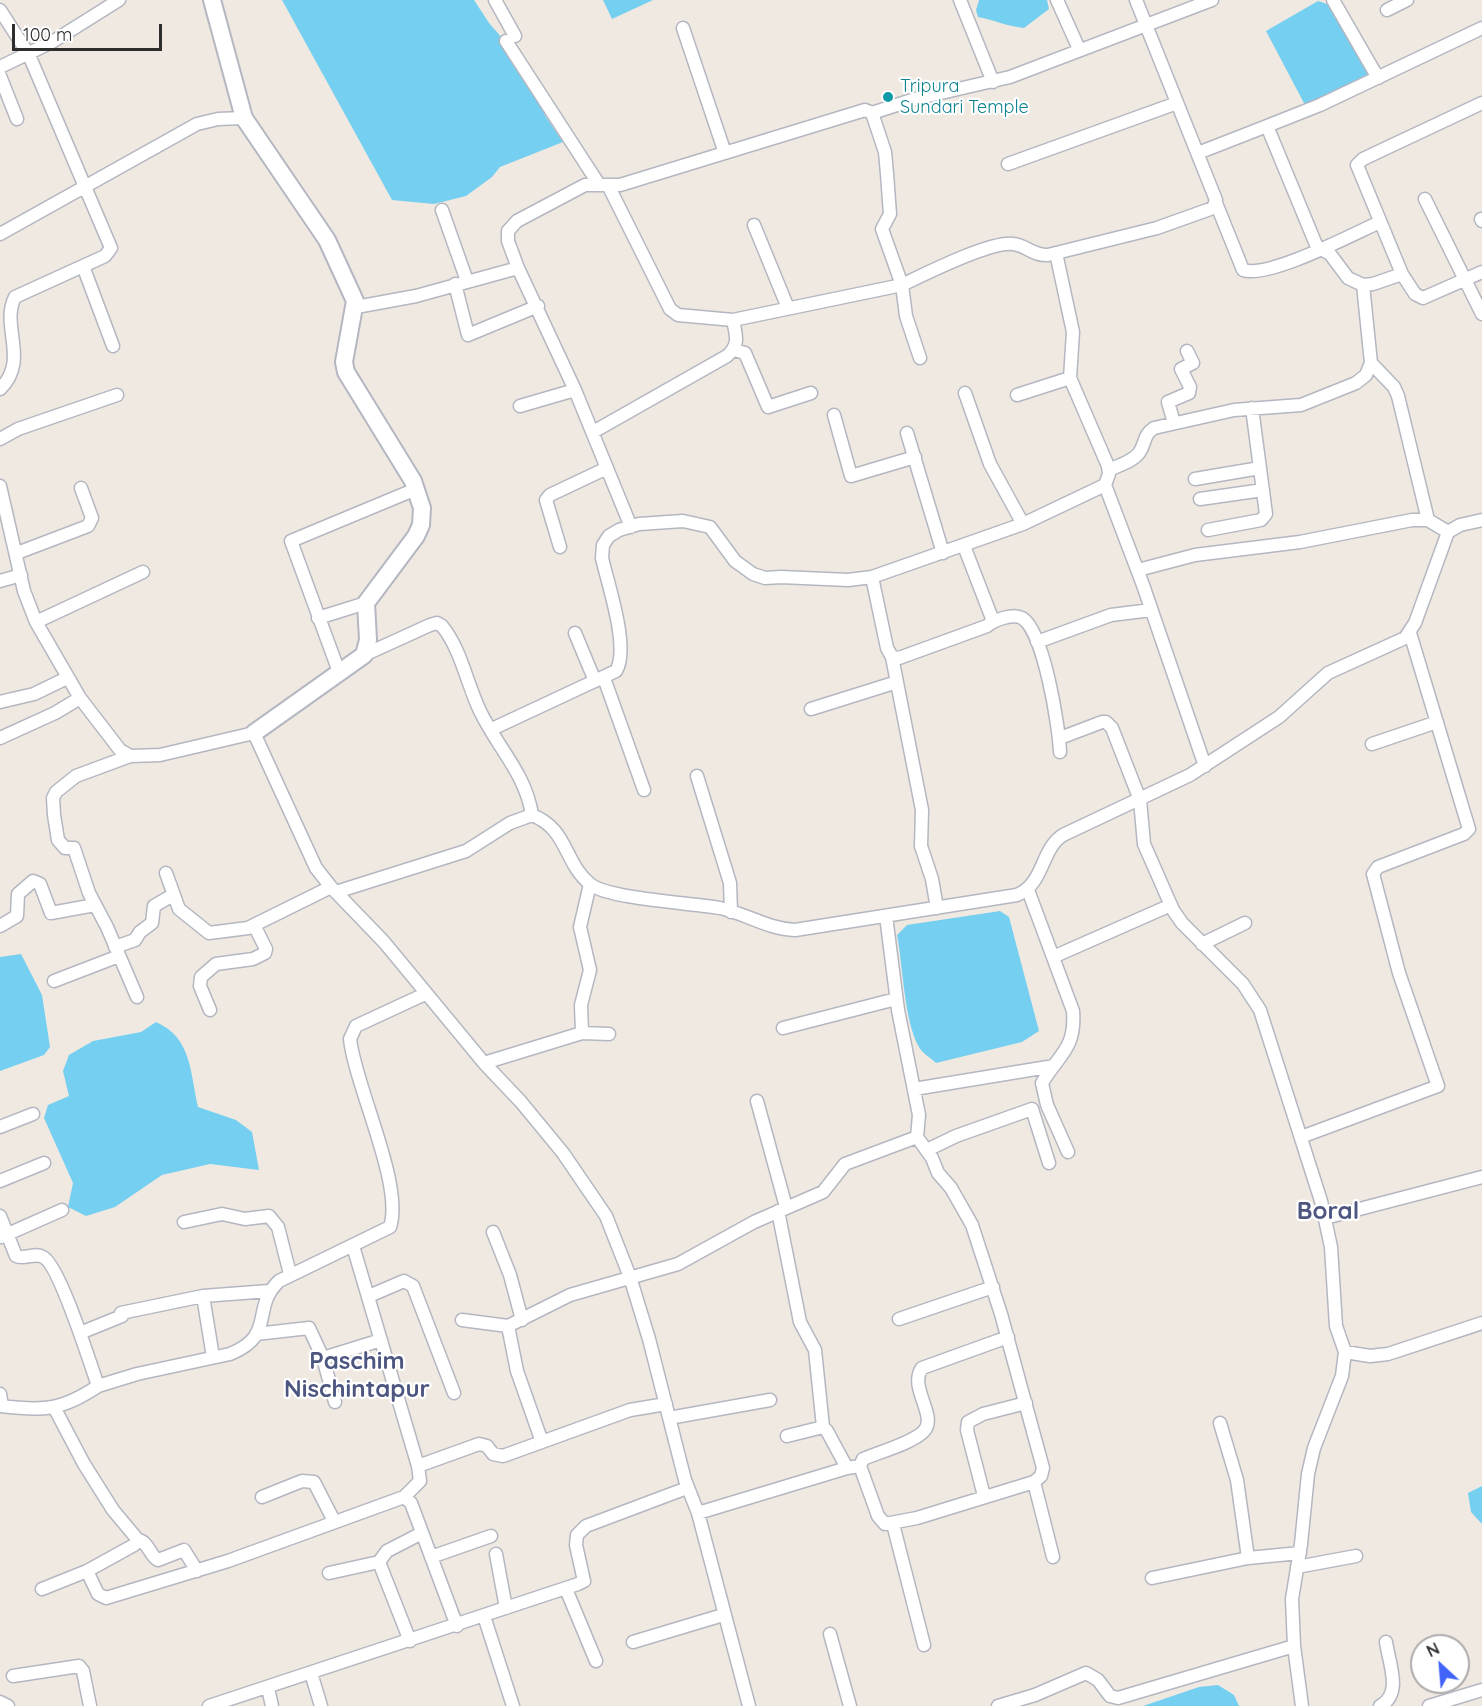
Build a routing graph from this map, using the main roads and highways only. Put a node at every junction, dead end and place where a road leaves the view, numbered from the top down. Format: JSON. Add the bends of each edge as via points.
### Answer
{"nodes":[{"id":1,"x":212,"y":0,"type":"edge"},
{"id":2,"x":254,"y":733,"type":"road end"}],
"edges":[{"from":1,"to":2,"type":"main road","via":[[244,118],[327,240],[356,307],[344,362],[346,372],[416,489],[422,508],[421,525],[410,545],[366,603],[368,640],[364,655]]}]}
